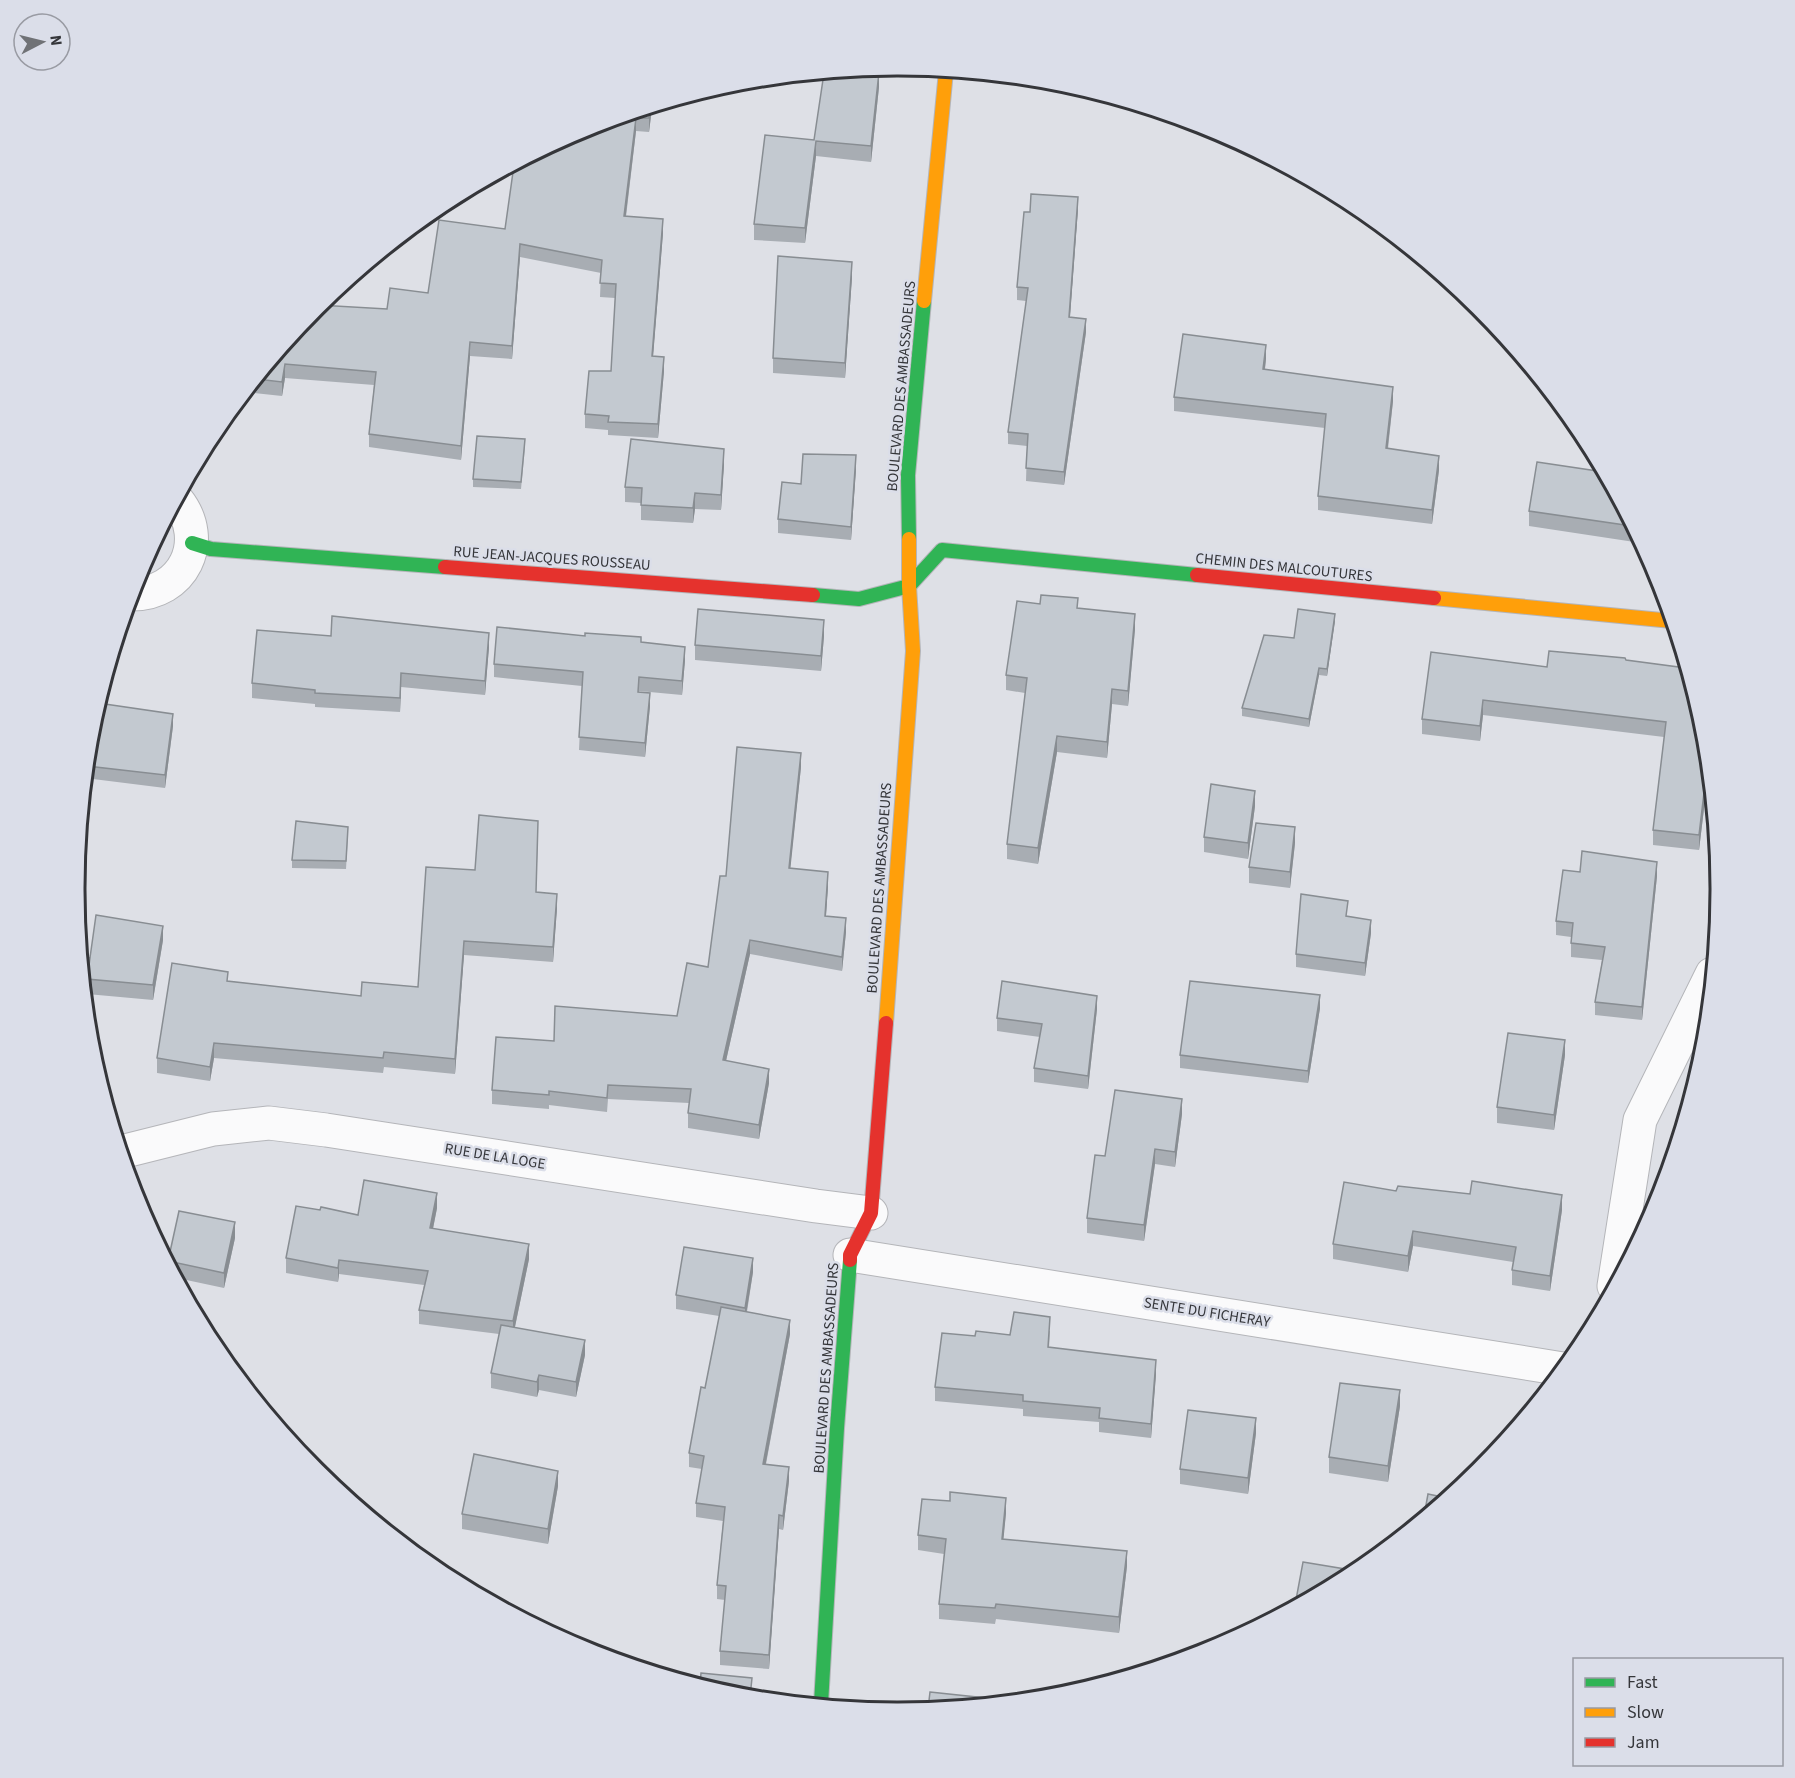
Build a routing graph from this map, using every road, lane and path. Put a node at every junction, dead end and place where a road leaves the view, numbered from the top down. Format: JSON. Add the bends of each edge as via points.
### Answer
{"nodes":[{"id":1,"x":945,"y":78,"type":"edge"},
{"id":2,"x":182,"y":506,"type":"edge"},
{"id":3,"x":192,"y":543,"type":"junction"},
{"id":4,"x":909,"y":586,"type":"junction"},
{"id":5,"x":141,"y":593,"type":"edge"},
{"id":6,"x":1664,"y":620,"type":"edge"},
{"id":7,"x":1703,"y":992,"type":"edge"},
{"id":8,"x":128,"y":1150,"type":"edge"},
{"id":9,"x":871,"y":1213,"type":"junction"},
{"id":10,"x":850,"y":1255,"type":"junction"},
{"id":11,"x":1617,"y":1264,"type":"edge"},
{"id":12,"x":1554,"y":1368,"type":"edge"},
{"id":13,"x":821,"y":1698,"type":"edge"}],
"edges":[{"from":1,"to":4,"type":"main road","name":"BOULEVARD DES AMBASSADEURS","via":[[908,475]]},
{"from":2,"to":3,"type":"street","via":[[191,525]]},
{"from":3,"to":4,"type":"main road","name":"RUE JEAN-JACQUES ROUSSEAU","via":[[211,549],[859,599]]},
{"from":3,"to":5,"type":"street","via":[[188,560],[178,575],[165,586]]},
{"from":4,"to":6,"type":"main road","name":"CHEMIN DES MALCOUTURES","via":[[942,550]]},
{"from":4,"to":9,"type":"main road","name":"BOULEVARD DES AMBASSADEURS","via":[[914,651]]},
{"from":7,"to":11,"type":"street","via":[[1640,1120]]},
{"from":8,"to":9,"type":"street","name":"RUE DE LA LOGE","via":[[213,1129],[269,1123]]},
{"from":9,"to":10,"type":"main road","name":"BOULEVARD DES AMBASSADEURS"},
{"from":10,"to":12,"type":"street","name":"SENTE DU FICHERAY"},
{"from":10,"to":13,"type":"main road","name":"BOULEVARD DES AMBASSADEURS"}]}
